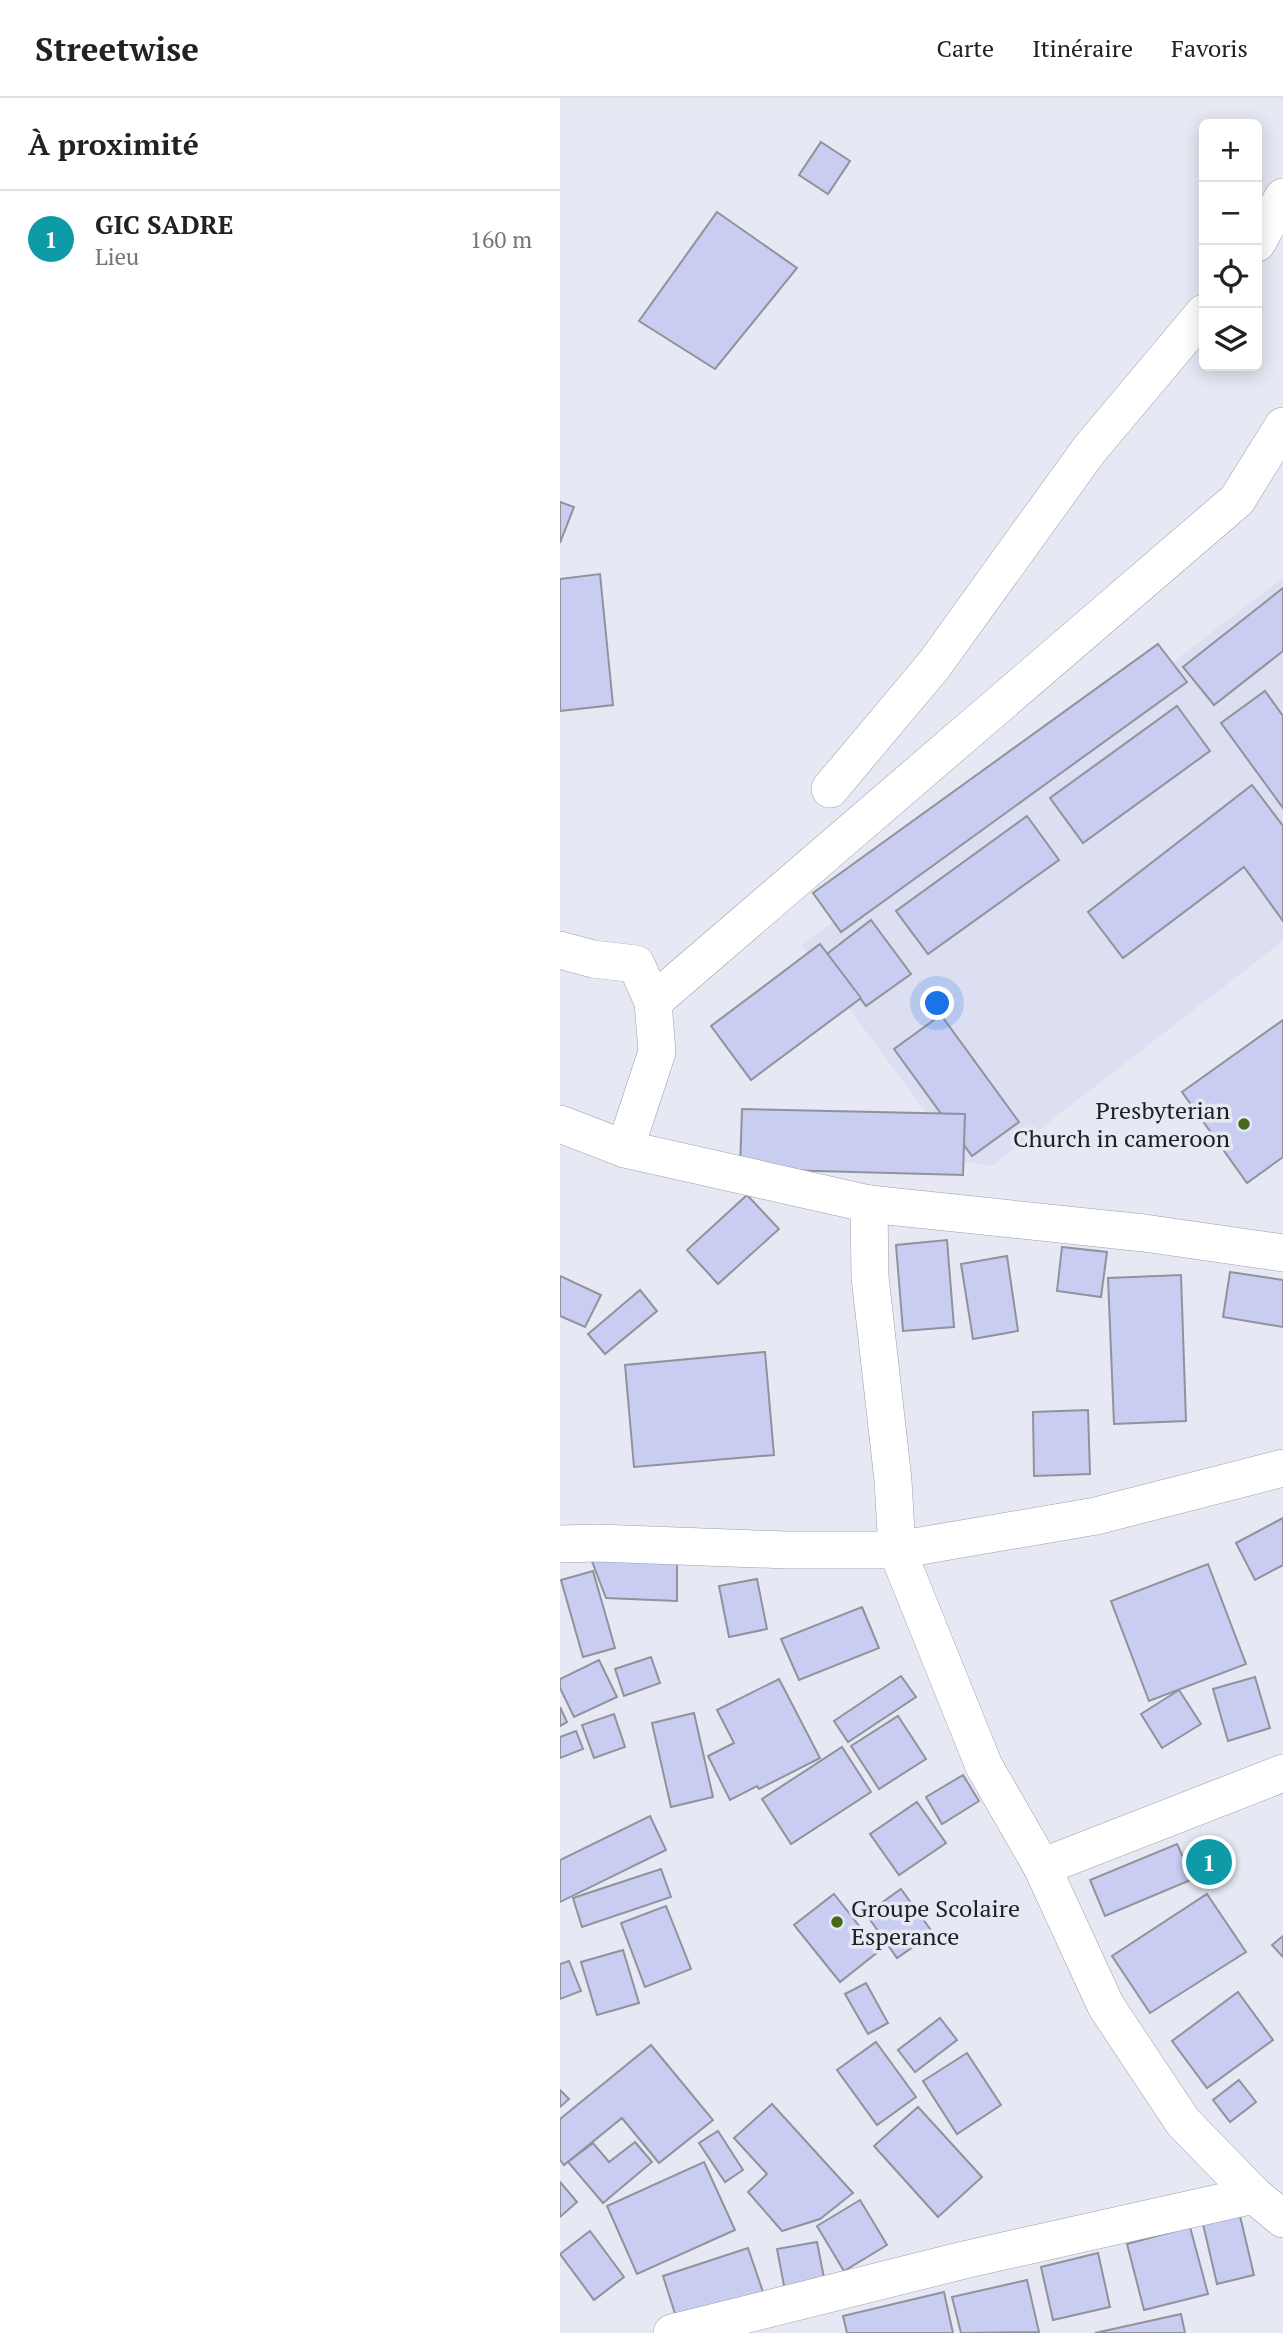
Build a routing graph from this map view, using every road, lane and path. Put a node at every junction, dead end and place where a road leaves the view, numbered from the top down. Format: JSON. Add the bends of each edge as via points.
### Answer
{"nodes":[{"id":1,"x":1283,"y":197,"type":"edge"},
{"id":2,"x":1262,"y":234,"type":"edge"},
{"id":3,"x":1199,"y":319,"type":"edge"},
{"id":4,"x":1283,"y":426,"type":"edge"},
{"id":5,"x":830,"y":789,"type":"dead end"},
{"id":6,"x":560,"y":950,"type":"edge"},
{"id":7,"x":653,"y":1002,"type":"junction"},
{"id":8,"x":560,"y":1124,"type":"edge"},
{"id":9,"x":625,"y":1149,"type":"junction"},
{"id":10,"x":869,"y":1204,"type":"junction"},
{"id":11,"x":1283,"y":1252,"type":"edge"},
{"id":12,"x":1283,"y":1468,"type":"edge"},
{"id":13,"x":560,"y":1544,"type":"edge"},
{"id":14,"x":897,"y":1550,"type":"junction"},
{"id":15,"x":1283,"y":1773,"type":"edge"},
{"id":16,"x":1042,"y":1867,"type":"junction"},
{"id":17,"x":1254,"y":2195,"type":"junction"},
{"id":18,"x":1283,"y":2219,"type":"edge"},
{"id":19,"x":672,"y":2333,"type":"edge"}],
"edges":[{"from":1,"to":2,"type":"street"},
{"from":3,"to":5,"type":"street","via":[[1089,450],[934,664]]},
{"from":4,"to":7,"type":"street","via":[[1237,500]]},
{"from":6,"to":7,"type":"street","via":[[636,964]]},
{"from":7,"to":9,"type":"street","via":[[657,1052]]},
{"from":8,"to":9,"type":"street"},
{"from":9,"to":10,"type":"street"},
{"from":10,"to":11,"type":"street"},
{"from":10,"to":14,"type":"street","via":[[870,1277]]},
{"from":12,"to":14,"type":"street","via":[[1096,1516]]},
{"from":13,"to":14,"type":"street"},
{"from":14,"to":16,"type":"street","via":[[984,1766]]},
{"from":15,"to":16,"type":"street"},
{"from":16,"to":17,"type":"street","via":[[1106,2006],[1183,2122]]},
{"from":17,"to":18,"type":"street"},
{"from":17,"to":19,"type":"street","via":[[968,2259]]}]}
